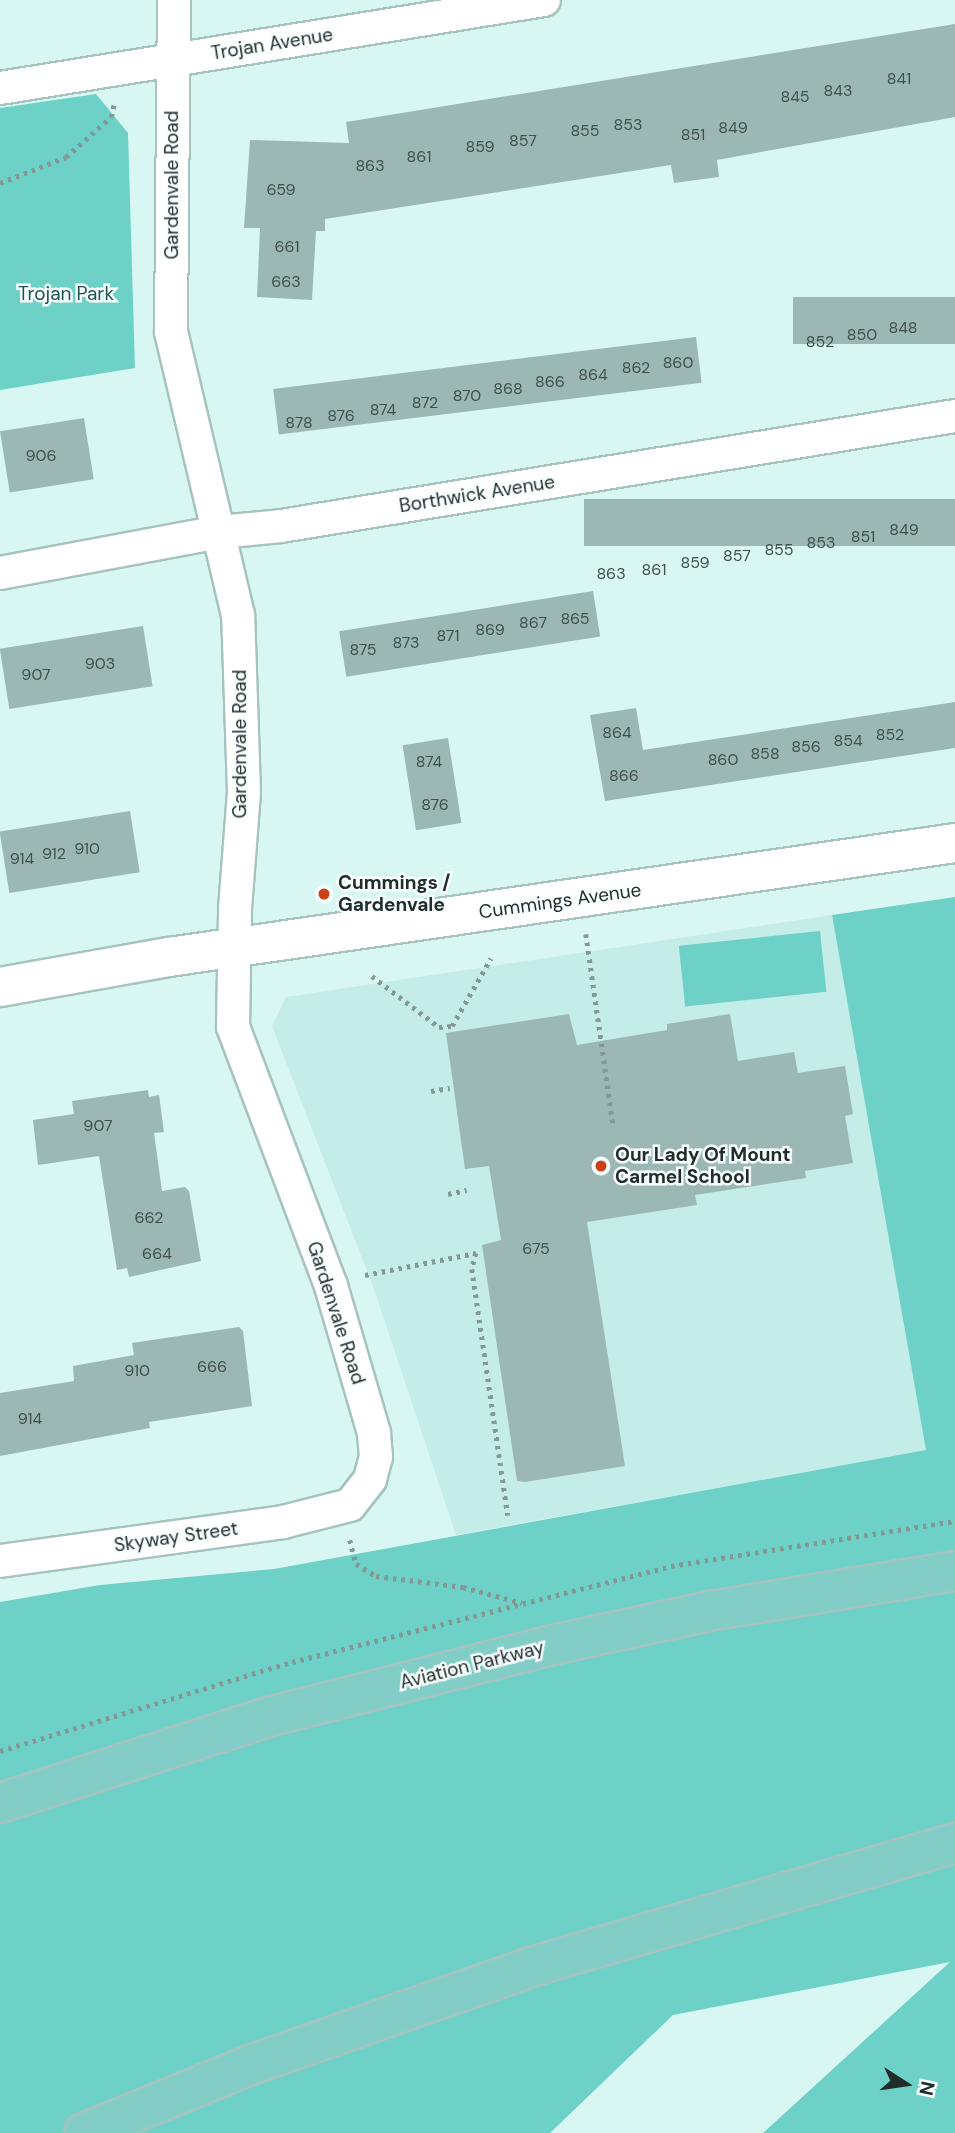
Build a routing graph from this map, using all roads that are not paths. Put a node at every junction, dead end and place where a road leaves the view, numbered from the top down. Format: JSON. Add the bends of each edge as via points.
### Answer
{"nodes":[{"id":1,"x":174,"y":0,"type":"edge"},
{"id":2,"x":544,"y":0,"type":"edge"},
{"id":3,"x":172,"y":60,"type":"junction"},
{"id":4,"x":0,"y":88,"type":"edge"},
{"id":5,"x":955,"y":416,"type":"edge"},
{"id":6,"x":219,"y":532,"type":"junction"},
{"id":7,"x":0,"y":573,"type":"edge"},
{"id":8,"x":955,"y":844,"type":"edge"},
{"id":9,"x":237,"y":949,"type":"junction"},
{"id":10,"x":0,"y":987,"type":"edge"},
{"id":11,"x":350,"y":1505,"type":"joint"},
{"id":12,"x":0,"y":1561,"type":"edge"},
{"id":13,"x":955,"y":1571,"type":"edge"},
{"id":14,"x":0,"y":1803,"type":"edge"},
{"id":15,"x":955,"y":1843,"type":"edge"},
{"id":16,"x":84,"y":2133,"type":"edge"}],
"edges":[{"from":1,"to":3,"type":"street","name":"Gardenvale Road"},
{"from":2,"to":3,"type":"street","name":"Trojan Avenue"},
{"from":3,"to":4,"type":"street","name":"Trojan Avenue"},
{"from":3,"to":6,"type":"street","name":"Gardenvale Road","via":[[171,332]]},
{"from":5,"to":6,"type":"street","name":"Borthwick Avenue","via":[[281,526]]},
{"from":6,"to":7,"type":"street","name":"Borthwick Avenue"},
{"from":6,"to":9,"type":"street","name":"Gardenvale Road","via":[[238,615],[244,792],[235,909]]},
{"from":8,"to":9,"type":"street","name":"Cummings Avenue"},
{"from":9,"to":10,"type":"street","name":"Cummings Avenue"},
{"from":9,"to":11,"type":"street","name":"Gardenvale Road","via":[[233,1027],[331,1286],[374,1433],[376,1457],[370,1479]]},
{"from":11,"to":12,"type":"street","name":"Skyway Street","via":[[283,1522]]},
{"from":13,"to":14,"type":"main road","name":"Aviation Parkway","via":[[710,1611],[535,1649],[268,1717]]},
{"from":15,"to":16,"type":"main road","via":[[531,1967],[253,2064]]}]}
